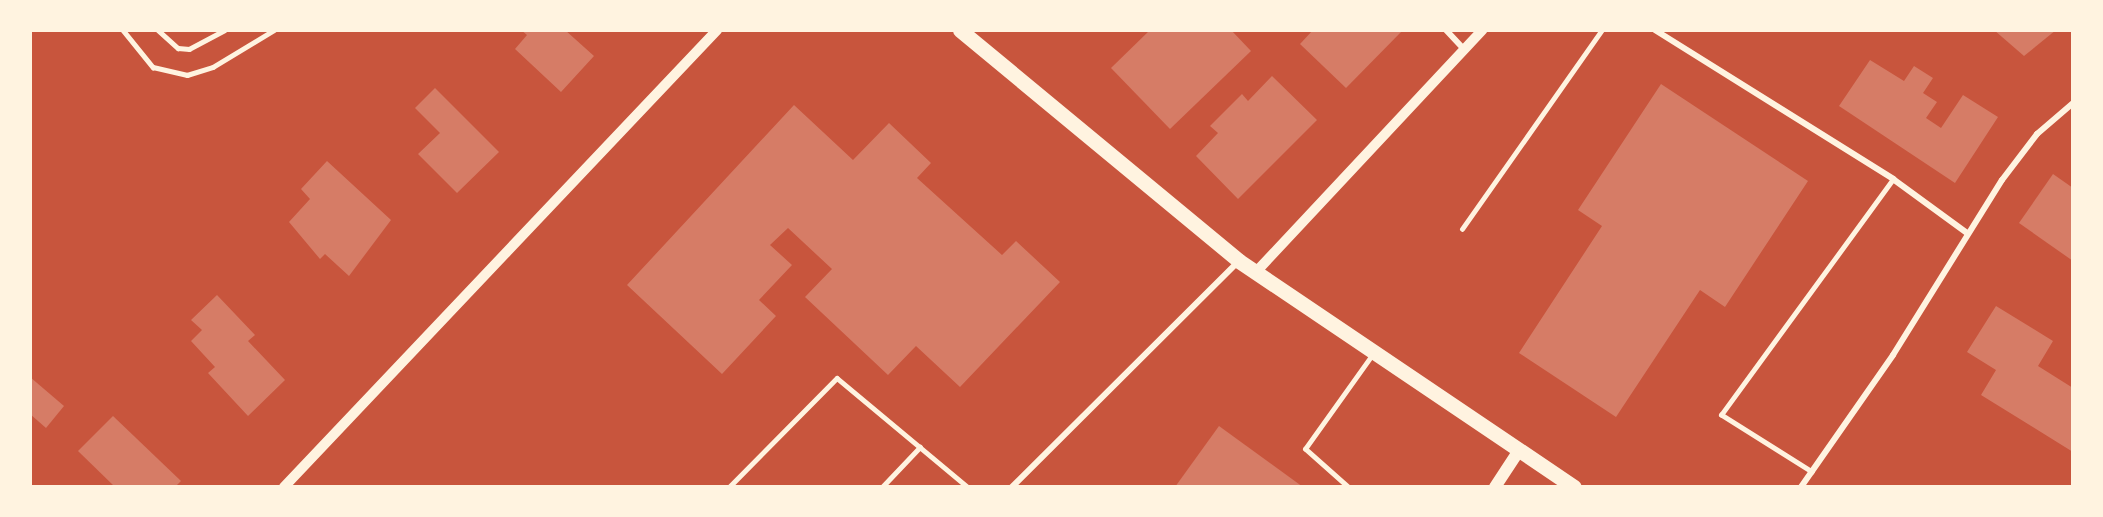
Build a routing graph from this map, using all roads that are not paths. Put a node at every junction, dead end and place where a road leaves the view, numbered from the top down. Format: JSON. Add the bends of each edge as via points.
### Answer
{"nodes":[{"id":1,"x":123,"y":30,"type":"edge"},
{"id":2,"x":158,"y":30,"type":"edge"},
{"id":3,"x":224,"y":30,"type":"edge"},
{"id":4,"x":274,"y":30,"type":"edge"},
{"id":5,"x":717,"y":30,"type":"edge"},
{"id":6,"x":960,"y":30,"type":"edge"},
{"id":7,"x":1446,"y":30,"type":"edge"},
{"id":8,"x":1482,"y":30,"type":"edge"},
{"id":9,"x":1602,"y":30,"type":"edge"},
{"id":10,"x":1655,"y":30,"type":"edge"},
{"id":11,"x":1463,"y":48,"type":"junction"},
{"id":12,"x":2073,"y":103,"type":"edge"},
{"id":13,"x":1893,"y":179,"type":"junction"},
{"id":14,"x":1462,"y":230,"type":"dead end"},
{"id":15,"x":1967,"y":233,"type":"junction"},
{"id":16,"x":1239,"y":261,"type":"junction"},
{"id":17,"x":1255,"y":273,"type":"junction"},
{"id":18,"x":1372,"y":356,"type":"junction"},
{"id":19,"x":920,"y":447,"type":"junction"},
{"id":20,"x":1518,"y":452,"type":"junction"},
{"id":21,"x":1812,"y":472,"type":"junction"},
{"id":22,"x":284,"y":487,"type":"edge"},
{"id":23,"x":729,"y":487,"type":"edge"},
{"id":24,"x":882,"y":487,"type":"edge"},
{"id":25,"x":968,"y":487,"type":"edge"},
{"id":26,"x":1012,"y":487,"type":"edge"},
{"id":27,"x":1348,"y":487,"type":"edge"},
{"id":28,"x":1495,"y":487,"type":"edge"},
{"id":29,"x":1574,"y":487,"type":"edge"},
{"id":30,"x":1801,"y":487,"type":"edge"}],
"edges":[{"from":1,"to":4,"type":"lane","via":[[153,67],[188,75],[213,68]]},
{"from":2,"to":3,"type":"lane","via":[[178,48],[189,49]]},
{"from":5,"to":22,"type":"street"},
{"from":6,"to":16,"type":"main road"},
{"from":7,"to":11,"type":"street"},
{"from":8,"to":11,"type":"street"},
{"from":9,"to":14,"type":"lane"},
{"from":10,"to":13,"type":"street"},
{"from":11,"to":17,"type":"street"},
{"from":12,"to":15,"type":"street","via":[[2037,134]]},
{"from":13,"to":15,"type":"street"},
{"from":13,"to":21,"type":"lane","via":[[1721,415]]},
{"from":15,"to":21,"type":"street","via":[[1893,355]]},
{"from":16,"to":17,"type":"main road"},
{"from":16,"to":26,"type":"street"},
{"from":17,"to":18,"type":"main road"},
{"from":18,"to":20,"type":"main road"},
{"from":18,"to":27,"type":"lane","via":[[1305,449]]},
{"from":19,"to":23,"type":"lane","via":[[837,378]]},
{"from":19,"to":24,"type":"lane"},
{"from":19,"to":25,"type":"lane"},
{"from":20,"to":28,"type":"main road"},
{"from":20,"to":29,"type":"main road"},
{"from":21,"to":30,"type":"street"}]}
